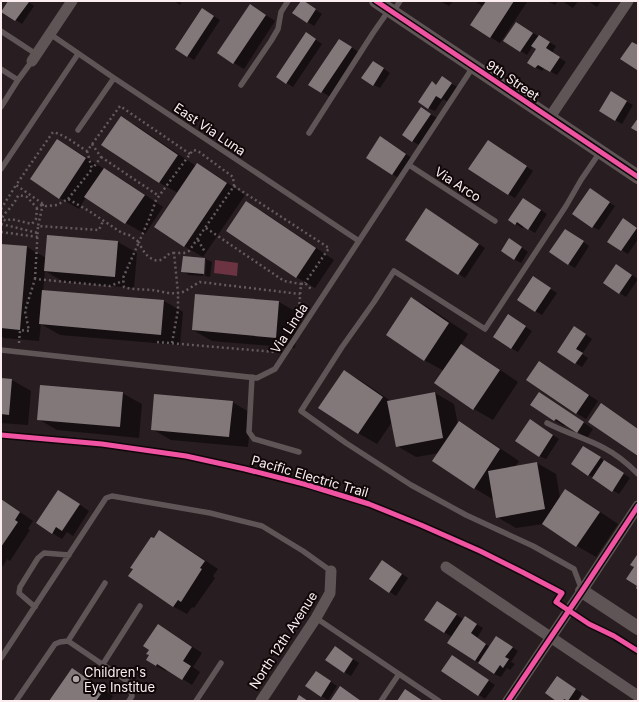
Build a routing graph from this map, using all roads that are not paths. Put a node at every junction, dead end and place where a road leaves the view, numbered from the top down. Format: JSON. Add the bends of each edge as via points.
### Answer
{"nodes":[{"id":1,"x":72,"y":1,"type":"edge"},
{"id":2,"x":288,"y":1,"type":"edge"},
{"id":3,"x":376,"y":1,"type":"edge"},
{"id":4,"x":628,"y":1,"type":"edge"},
{"id":5,"x":394,"y":8,"type":"edge"},
{"id":6,"x":1,"y":31,"type":"edge"},
{"id":7,"x":50,"y":34,"type":"junction"},
{"id":8,"x":78,"y":54,"type":"junction"},
{"id":9,"x":34,"y":58,"type":"junction"},
{"id":10,"x":474,"y":67,"type":"junction"},
{"id":11,"x":1,"y":69,"type":"edge"},
{"id":12,"x":114,"y":78,"type":"junction"},
{"id":13,"x":18,"y":80,"type":"junction"},
{"id":14,"x":241,"y":85,"type":"dead end"},
{"id":15,"x":1,"y":108,"type":"edge"},
{"id":16,"x":550,"y":118,"type":"junction"},
{"id":17,"x":78,"y":130,"type":"dead end"},
{"id":18,"x":309,"y":133,"type":"dead end"},
{"id":19,"x":600,"y":151,"type":"junction"},
{"id":20,"x":409,"y":165,"type":"junction"},
{"id":21,"x":1,"y":169,"type":"edge"},
{"id":22,"x":638,"y":177,"type":"edge"},
{"id":23,"x":495,"y":221,"type":"dead end"},
{"id":24,"x":359,"y":241,"type":"junction"},
{"id":25,"x":1,"y":350,"type":"edge"},
{"id":26,"x":252,"y":377,"type":"junction"},
{"id":27,"x":547,"y":423,"type":"dead end"},
{"id":28,"x":299,"y":452,"type":"dead end"},
{"id":29,"x":638,"y":474,"type":"edge"},
{"id":30,"x":638,"y":506,"type":"edge"},
{"id":31,"x":69,"y":554,"type":"junction"},
{"id":32,"x":446,"y":567,"type":"dead end"},
{"id":33,"x":331,"y":571,"type":"joint"},
{"id":34,"x":105,"y":583,"type":"dead end"},
{"id":35,"x":582,"y":591,"type":"junction"},
{"id":36,"x":140,"y":606,"type":"dead end"},
{"id":37,"x":35,"y":607,"type":"junction"},
{"id":38,"x":316,"y":618,"type":"junction"},
{"id":39,"x":638,"y":628,"type":"edge"},
{"id":40,"x":551,"y":638,"type":"junction"},
{"id":41,"x":68,"y":641,"type":"junction"},
{"id":42,"x":1,"y":658,"type":"edge"},
{"id":43,"x":221,"y":663,"type":"dead end"},
{"id":44,"x":103,"y":664,"type":"junction"},
{"id":45,"x":399,"y":674,"type":"junction"},
{"id":46,"x":638,"y":696,"type":"edge"},
{"id":47,"x":16,"y":701,"type":"edge"},
{"id":48,"x":129,"y":701,"type":"edge"},
{"id":49,"x":196,"y":701,"type":"edge"},
{"id":50,"x":261,"y":701,"type":"edge"},
{"id":51,"x":381,"y":701,"type":"edge"},
{"id":52,"x":440,"y":701,"type":"edge"},
{"id":53,"x":508,"y":701,"type":"edge"}],
"edges":[{"from":1,"to":7,"type":"street"},
{"from":2,"to":14,"type":"lane","via":[[281,12],[278,30]]},
{"from":3,"to":5,"type":"street","name":"9th Street"},
{"from":4,"to":16,"type":"street"},
{"from":5,"to":10,"type":"street","name":"9th Street"},
{"from":5,"to":18,"type":"lane","via":[[373,33]]},
{"from":6,"to":9,"type":"lane"},
{"from":7,"to":8,"type":"lane","name":"East Via Luna"},
{"from":7,"to":9,"type":"street"},
{"from":8,"to":12,"type":"lane","name":"East Via Luna"},
{"from":8,"to":21,"type":"lane"},
{"from":9,"to":13,"type":"lane"},
{"from":10,"to":16,"type":"street","name":"9th Street"},
{"from":10,"to":20,"type":"lane","name":"Via Linda"},
{"from":11,"to":13,"type":"lane"},
{"from":12,"to":17,"type":"lane"},
{"from":12,"to":24,"type":"lane","name":"East Via Luna"},
{"from":13,"to":15,"type":"lane"},
{"from":16,"to":19,"type":"street","name":"9th Street"},
{"from":19,"to":22,"type":"street","name":"9th Street"},
{"from":19,"to":35,"type":"lane","via":[[485,329],[394,271],[301,411],[411,485],[574,569]]},
{"from":20,"to":23,"type":"lane","name":"Via Arco"},
{"from":20,"to":24,"type":"lane","name":"Via Linda"},
{"from":24,"to":26,"type":"lane","name":"Via Linda","via":[[275,369],[257,378]]},
{"from":25,"to":26,"type":"lane","name":"Via Linda"},
{"from":26,"to":28,"type":"lane","via":[[249,432],[254,439]]},
{"from":27,"to":29,"type":"lane","via":[[604,448]]},
{"from":30,"to":35,"type":"street"},
{"from":31,"to":33,"type":"lane","via":[[106,498],[112,496],[210,513],[262,526]]},
{"from":31,"to":37,"type":"lane"},
{"from":31,"to":37,"type":"lane","via":[[44,553],[34,564],[19,593]]},
{"from":32,"to":40,"type":"street"},
{"from":33,"to":38,"type":"street","name":"North 12th Avenue","via":[[330,593]]},
{"from":34,"to":41,"type":"lane"},
{"from":35,"to":39,"type":"street"},
{"from":35,"to":40,"type":"street"},
{"from":36,"to":44,"type":"lane"},
{"from":37,"to":42,"type":"lane"},
{"from":38,"to":45,"type":"lane"},
{"from":38,"to":50,"type":"street","name":"North 12th Avenue"},
{"from":40,"to":46,"type":"street"},
{"from":40,"to":53,"type":"street"},
{"from":41,"to":44,"type":"lane"},
{"from":41,"to":47,"type":"lane","via":[[55,644]]},
{"from":43,"to":49,"type":"lane"},
{"from":44,"to":48,"type":"lane","via":[[127,680],[132,696]]},
{"from":45,"to":51,"type":"lane"},
{"from":45,"to":52,"type":"lane"}]}
